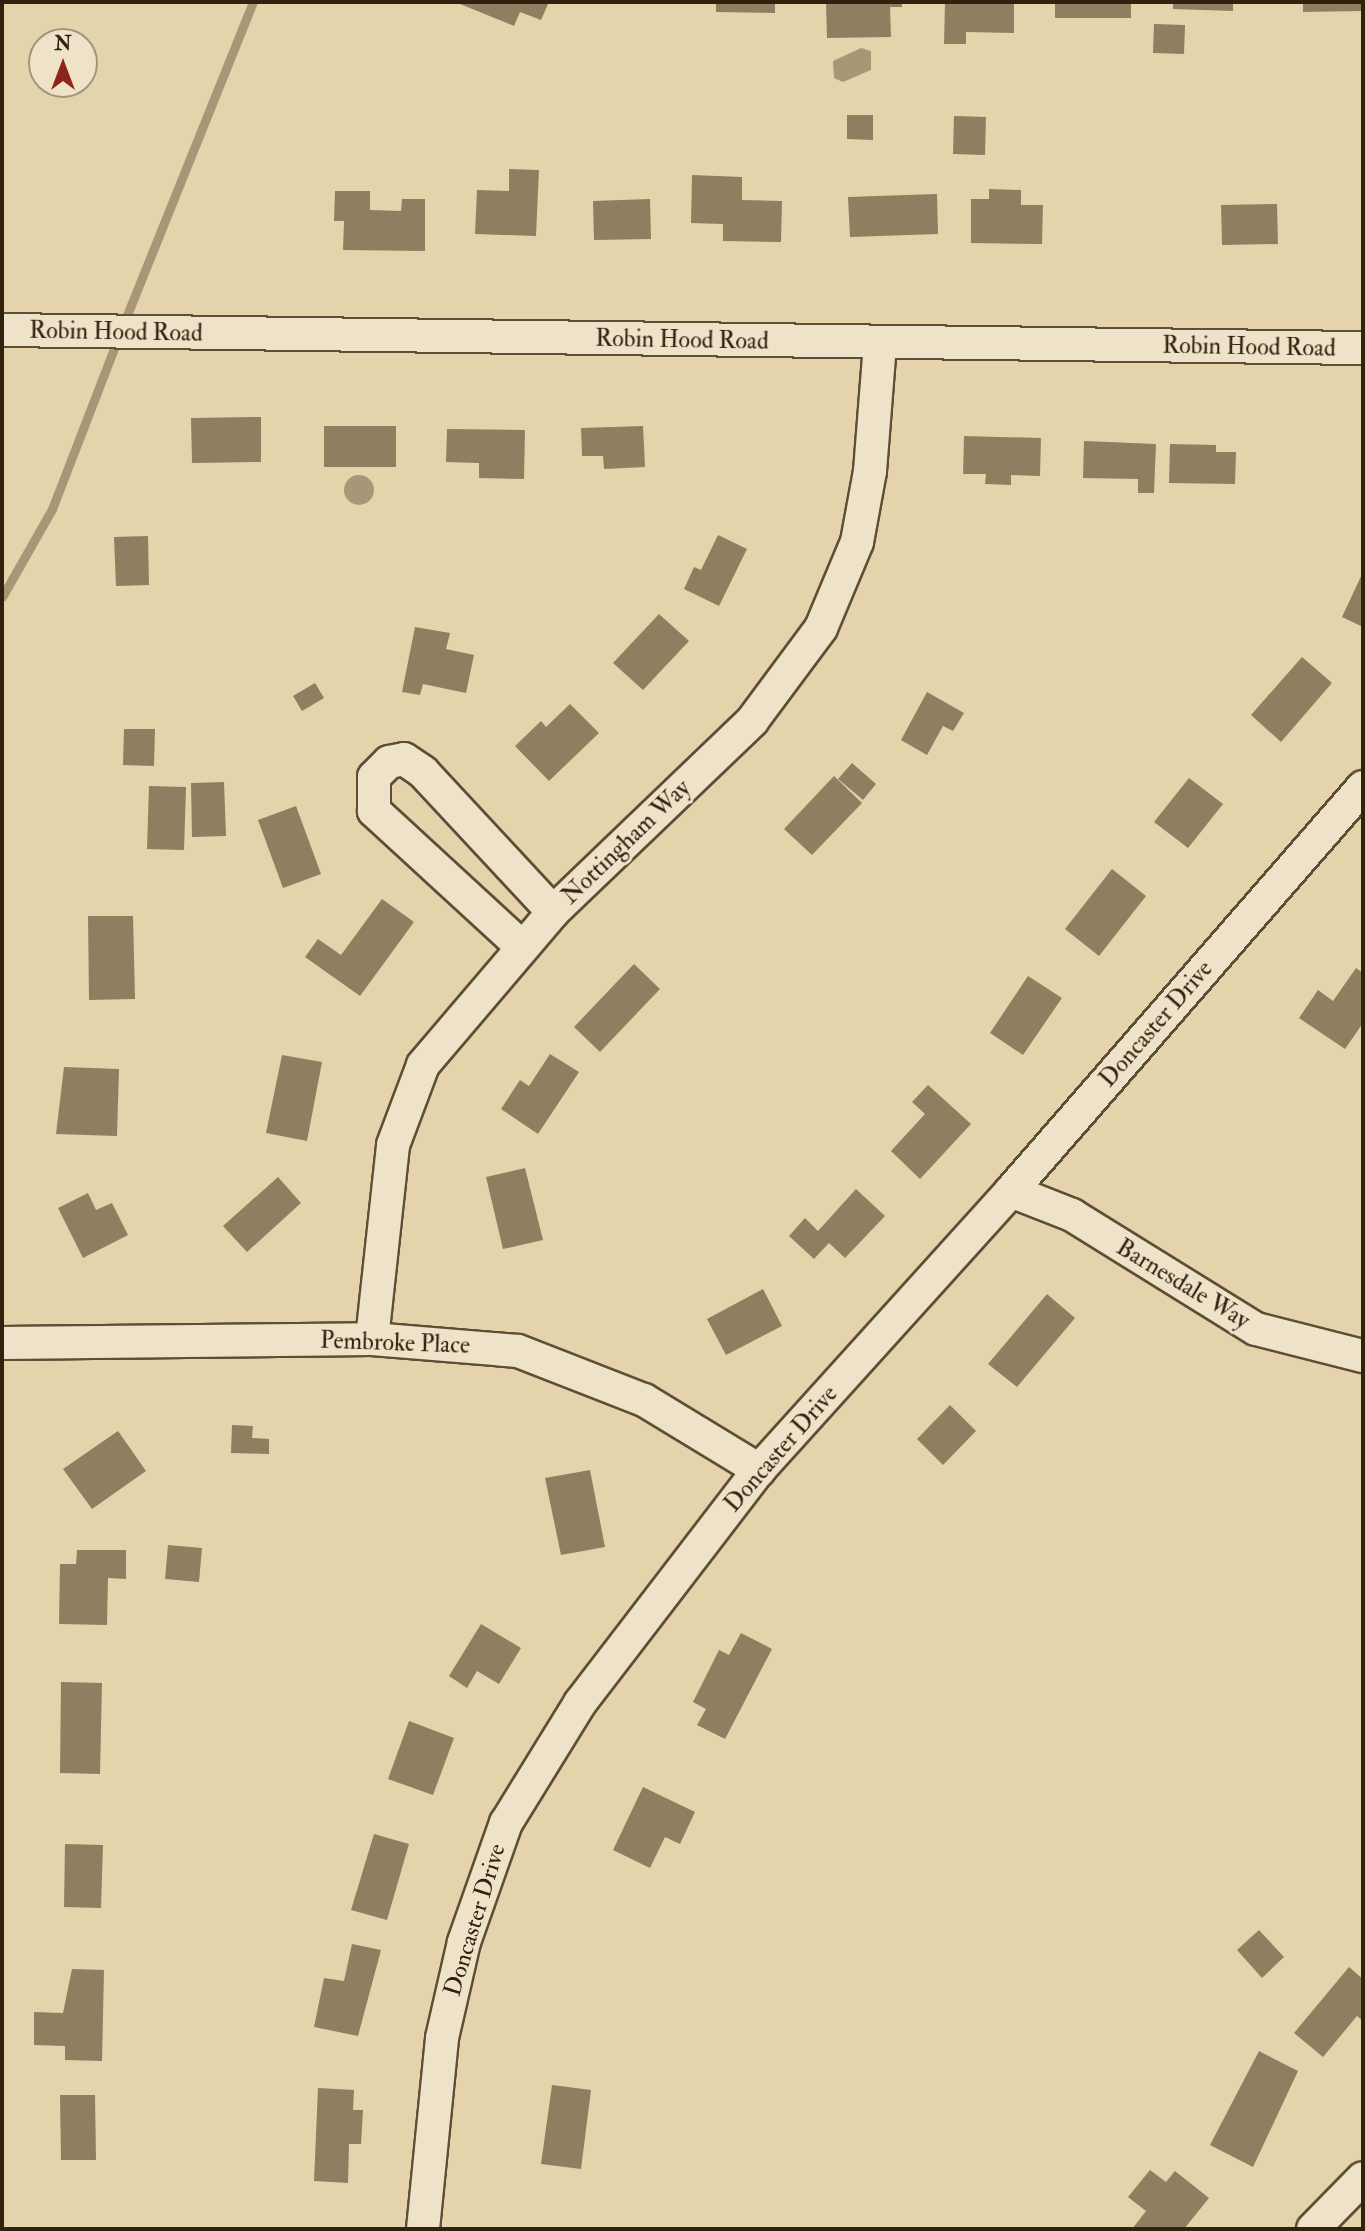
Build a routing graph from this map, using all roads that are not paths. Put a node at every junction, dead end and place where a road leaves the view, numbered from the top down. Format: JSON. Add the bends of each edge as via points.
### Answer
{"nodes":[{"id":1,"x":2,"y":330,"type":"edge"},
{"id":2,"x":880,"y":344,"type":"junction"},
{"id":3,"x":1363,"y":348,"type":"edge"},
{"id":4,"x":1363,"y":787,"type":"edge"},
{"id":5,"x":553,"y":912,"type":"junction"},
{"id":6,"x":521,"y":946,"type":"junction"},
{"id":7,"x":1011,"y":1191,"type":"junction"},
{"id":8,"x":372,"y":1339,"type":"junction"},
{"id":9,"x":2,"y":1343,"type":"edge"},
{"id":10,"x":1363,"y":1356,"type":"edge"},
{"id":11,"x":759,"y":1470,"type":"junction"},
{"id":12,"x":1363,"y":2178,"type":"edge"},
{"id":13,"x":423,"y":2229,"type":"edge"},
{"id":14,"x":1313,"y":2229,"type":"edge"}],
"edges":[{"from":1,"to":2,"type":"street","name":"Robin Hood Road"},
{"from":2,"to":3,"type":"street","name":"Robin Hood Road"},
{"from":2,"to":5,"type":"street","name":"Nottingham Way","via":[[870,471],[857,542],[821,628],[752,721]]},
{"from":4,"to":7,"type":"street","name":"Doncaster Drive"},
{"from":5,"to":6,"type":"street","name":"Nottingham Way"},
{"from":5,"to":6,"type":"street","via":[[424,772],[404,760],[389,762],[374,777],[370,792],[382,820]]},
{"from":6,"to":8,"type":"street","name":"Nottingham Way","via":[[423,1065],[409,1097],[393,1145]]},
{"from":7,"to":10,"type":"street","name":"Barnesdale Way","via":[[1072,1215],[1256,1329]]},
{"from":7,"to":11,"type":"street","name":"Doncaster Drive"},
{"from":8,"to":9,"type":"street","name":"Pembroke Place"},
{"from":8,"to":11,"type":"street","name":"Pembroke Place","via":[[518,1351],[568,1367],[643,1400]]},
{"from":11,"to":13,"type":"street","name":"Doncaster Drive","via":[[580,1703],[506,1823],[464,1941],[442,2038]]},
{"from":12,"to":14,"type":"street"}]}
